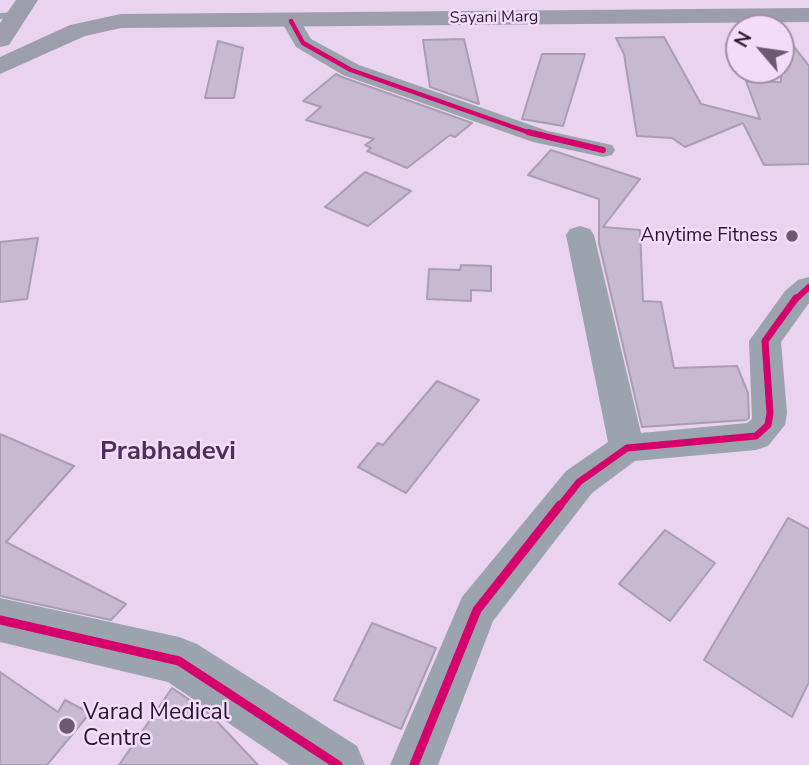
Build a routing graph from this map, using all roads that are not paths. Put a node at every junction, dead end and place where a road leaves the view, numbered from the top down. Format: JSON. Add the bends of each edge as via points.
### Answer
{"nodes":[{"id":1,"x":799,"y":0,"type":"edge"},
{"id":2,"x":85,"y":5,"type":"dead end"},
{"id":3,"x":809,"y":14,"type":"edge"},
{"id":4,"x":291,"y":21,"type":"junction"},
{"id":5,"x":179,"y":22,"type":"junction"},
{"id":6,"x":0,"y":66,"type":"edge"},
{"id":7,"x":603,"y":150,"type":"dead end"},
{"id":8,"x":580,"y":234,"type":"dead end"},
{"id":9,"x":809,"y":287,"type":"edge"},
{"id":10,"x":627,"y":448,"type":"junction"},
{"id":11,"x":0,"y":620,"type":"edge"},
{"id":12,"x":338,"y":765,"type":"edge"},
{"id":13,"x":414,"y":765,"type":"edge"}],
"edges":[{"from":1,"to":3,"type":"main road"},
{"from":2,"to":5,"type":"main road"},
{"from":3,"to":4,"type":"main road","name":"Sayani Marg"},
{"from":4,"to":5,"type":"main road","name":"Sayani Marg"},
{"from":4,"to":7,"type":"street","via":[[303,43],[351,70],[542,137]]},
{"from":5,"to":6,"type":"main road","via":[[121,21],[78,30]]},
{"from":8,"to":10,"type":"street"},
{"from":9,"to":10,"type":"street","via":[[765,341],[770,413],[768,425],[756,436]]},
{"from":10,"to":13,"type":"street","via":[[579,482],[477,610]]},
{"from":11,"to":12,"type":"street","via":[[178,661]]}]}
